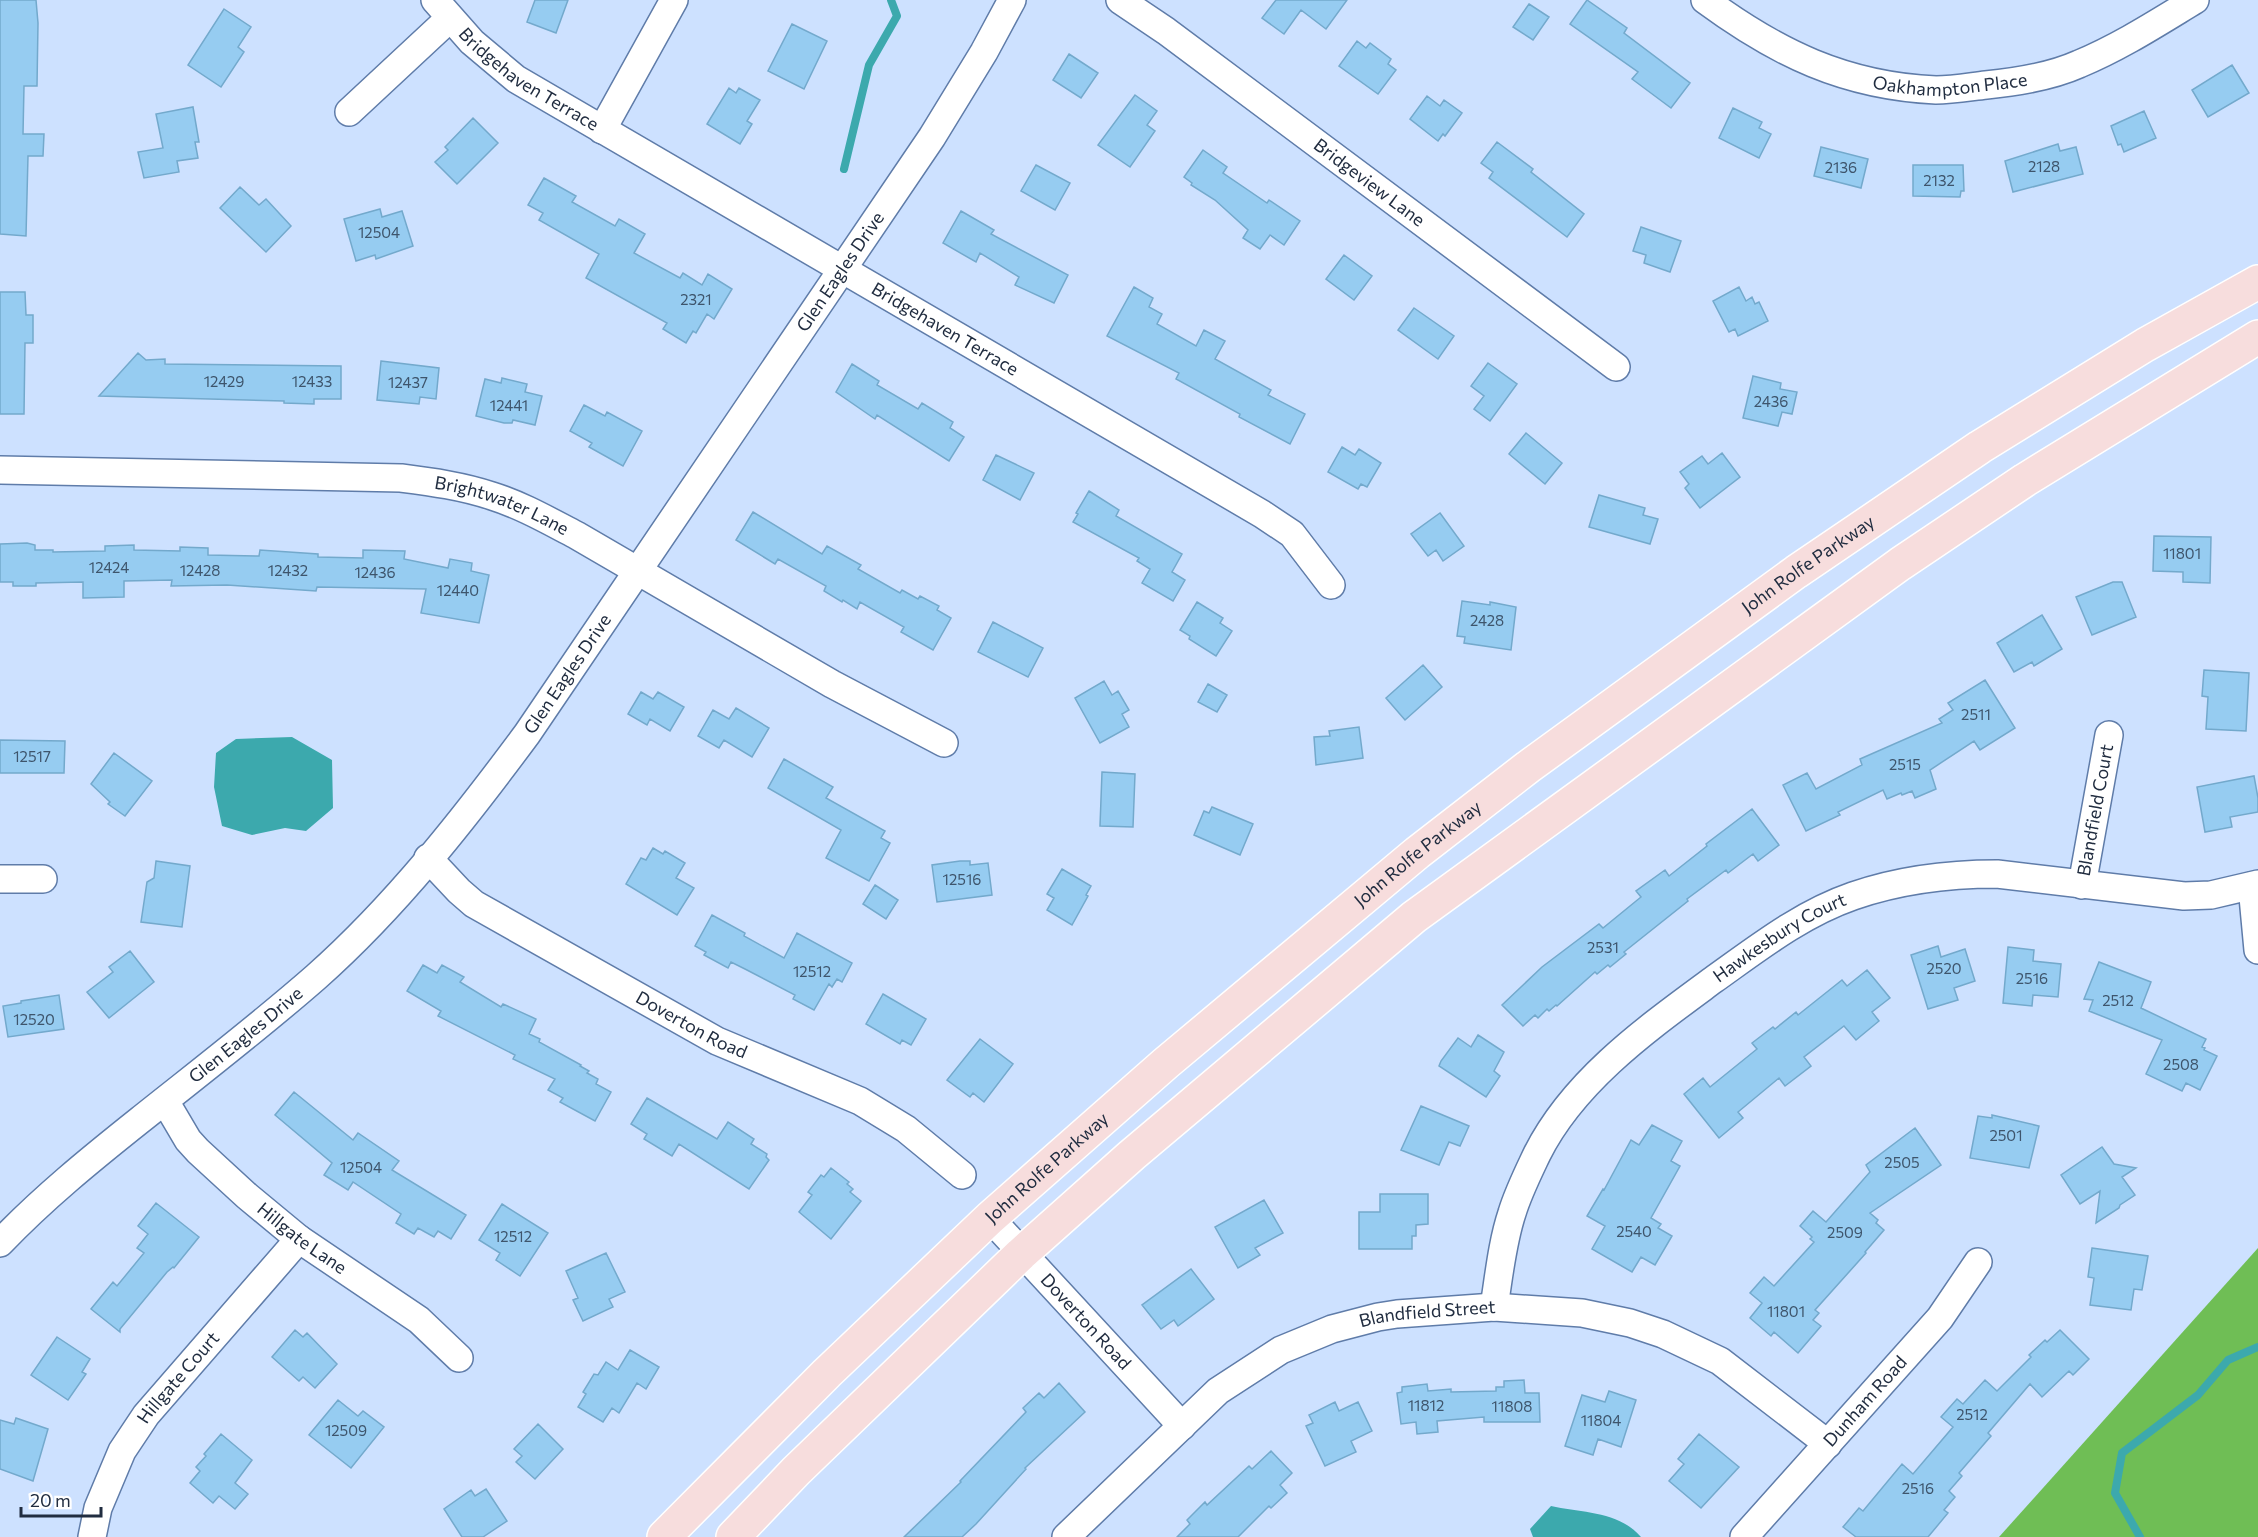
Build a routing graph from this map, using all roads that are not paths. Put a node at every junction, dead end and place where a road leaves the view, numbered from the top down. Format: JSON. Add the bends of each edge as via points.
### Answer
{"nodes":[{"id":1,"x":674,"y":0,"type":"edge"},
{"id":2,"x":1012,"y":0,"type":"edge"},
{"id":3,"x":1120,"y":0,"type":"edge"},
{"id":4,"x":1706,"y":0,"type":"edge"},
{"id":5,"x":2195,"y":0,"type":"edge"},
{"id":6,"x":442,"y":9,"type":"edge"},
{"id":7,"x":349,"y":112,"type":"dead end"},
{"id":8,"x":603,"y":130,"type":"junction"},
{"id":9,"x":842,"y":269,"type":"junction"},
{"id":10,"x":2258,"y":282,"type":"edge"},
{"id":11,"x":2258,"y":337,"type":"edge"},
{"id":12,"x":1616,"y":367,"type":"dead end"},
{"id":13,"x":0,"y":470,"type":"edge"},
{"id":14,"x":637,"y":572,"type":"junction"},
{"id":15,"x":1331,"y":585,"type":"dead end"},
{"id":16,"x":2109,"y":735,"type":"dead end"},
{"id":17,"x":944,"y":743,"type":"dead end"},
{"id":18,"x":428,"y":858,"type":"junction"},
{"id":19,"x":0,"y":879,"type":"edge"},
{"id":20,"x":43,"y":879,"type":"dead end"},
{"id":21,"x":2082,"y":885,"type":"junction"},
{"id":22,"x":2255,"y":885,"type":"edge"},
{"id":23,"x":2258,"y":950,"type":"edge"},
{"id":24,"x":165,"y":1101,"type":"junction"},
{"id":25,"x":962,"y":1175,"type":"dead end"},
{"id":26,"x":990,"y":1218,"type":"junction"},
{"id":27,"x":299,"y":1239,"type":"junction"},
{"id":28,"x":0,"y":1243,"type":"edge"},
{"id":29,"x":1022,"y":1254,"type":"junction"},
{"id":30,"x":1978,"y":1262,"type":"dead end"},
{"id":31,"x":1494,"y":1307,"type":"junction"},
{"id":32,"x":459,"y":1358,"type":"dead end"},
{"id":33,"x":1182,"y":1425,"type":"junction"},
{"id":34,"x":1828,"y":1443,"type":"junction"},
{"id":35,"x":92,"y":1537,"type":"edge"},
{"id":36,"x":664,"y":1537,"type":"edge"},
{"id":37,"x":734,"y":1537,"type":"edge"},
{"id":38,"x":1066,"y":1537,"type":"edge"},
{"id":39,"x":1744,"y":1537,"type":"edge"}],
"edges":[{"from":1,"to":8,"type":"street"},
{"from":2,"to":9,"type":"street","name":"Glen Eagles Drive","via":[[933,137]]},
{"from":3,"to":12,"type":"street","name":"Bridgeview Lane"},
{"from":4,"to":5,"type":"street","name":"Oakhampton Place","via":[[1773,46],[1814,65],[1847,76],[1937,90],[2021,82],[2078,65]]},
{"from":6,"to":7,"type":"street"},
{"from":6,"to":8,"type":"street","name":"Bridgehaven Terrace","via":[[472,42],[516,79]]},
{"from":8,"to":9,"type":"street","name":"Bridgehaven Terrace"},
{"from":9,"to":14,"type":"street","name":"Glen Eagles Drive"},
{"from":9,"to":15,"type":"street","name":"Bridgehaven Terrace","via":[[1262,514],[1292,534]]},
{"from":10,"to":26,"type":"main road","name":"John Rolfe Parkway","via":[[2145,345],[1980,447],[1796,572],[1537,760],[1417,853],[1157,1070]]},
{"from":11,"to":29,"type":"main road","via":[[2025,480],[1900,564],[1414,917],[1132,1155]]},
{"from":13,"to":14,"type":"street","name":"Brightwater Lane","via":[[401,478],[453,485],[534,513]]},
{"from":14,"to":17,"type":"street","name":"Brightwater Lane"},
{"from":14,"to":18,"type":"street","name":"Glen Eagles Drive","via":[[527,734]]},
{"from":16,"to":21,"type":"street","name":"Blandfield Court"},
{"from":18,"to":24,"type":"street","name":"Glen Eagles Drive","via":[[382,912],[318,975]]},
{"from":18,"to":25,"type":"street","name":"Doverton Road","via":[[474,903],[717,1041],[860,1101],[906,1129]]},
{"from":19,"to":20,"type":"street"},
{"from":21,"to":22,"type":"street","name":"Hawkesbury Court","via":[[2184,896],[2211,895]]},
{"from":21,"to":31,"type":"street","name":"Hawkesbury Court","via":[[1997,874],[1902,882],[1852,896],[1772,937],[1616,1056],[1558,1118],[1537,1154],[1512,1213]]},
{"from":22,"to":23,"type":"street","name":"Hawkesbury Court"},
{"from":24,"to":27,"type":"street","name":"Hillgate Lane","via":[[198,1151]]},
{"from":24,"to":28,"type":"street","name":"Glen Eagles Drive","via":[[76,1171]]},
{"from":26,"to":29,"type":"street","name":"Doverton Road"},
{"from":26,"to":36,"type":"main road","name":"John Rolfe Parkway","via":[[835,1365]]},
{"from":27,"to":32,"type":"street","name":"Hillgate Lane","via":[[419,1320]]},
{"from":27,"to":35,"type":"street","name":"Hillgate Court","via":[[147,1415],[122,1451],[98,1508]]},
{"from":29,"to":33,"type":"street","name":"Doverton Road"},
{"from":29,"to":37,"type":"main road","via":[[796,1471]]},
{"from":30,"to":34,"type":"street","name":"Dunham Road","via":[[1940,1318]]},
{"from":31,"to":33,"type":"street","name":"Blandfield Street","via":[[1397,1314],[1332,1329],[1281,1350],[1218,1391]]},
{"from":31,"to":34,"type":"street","name":"Blandfield Street","via":[[1582,1313],[1663,1334],[1720,1361]]},
{"from":33,"to":38,"type":"street","name":"Blandfield Street"},
{"from":34,"to":39,"type":"street","name":"Dunham Road"}]}
